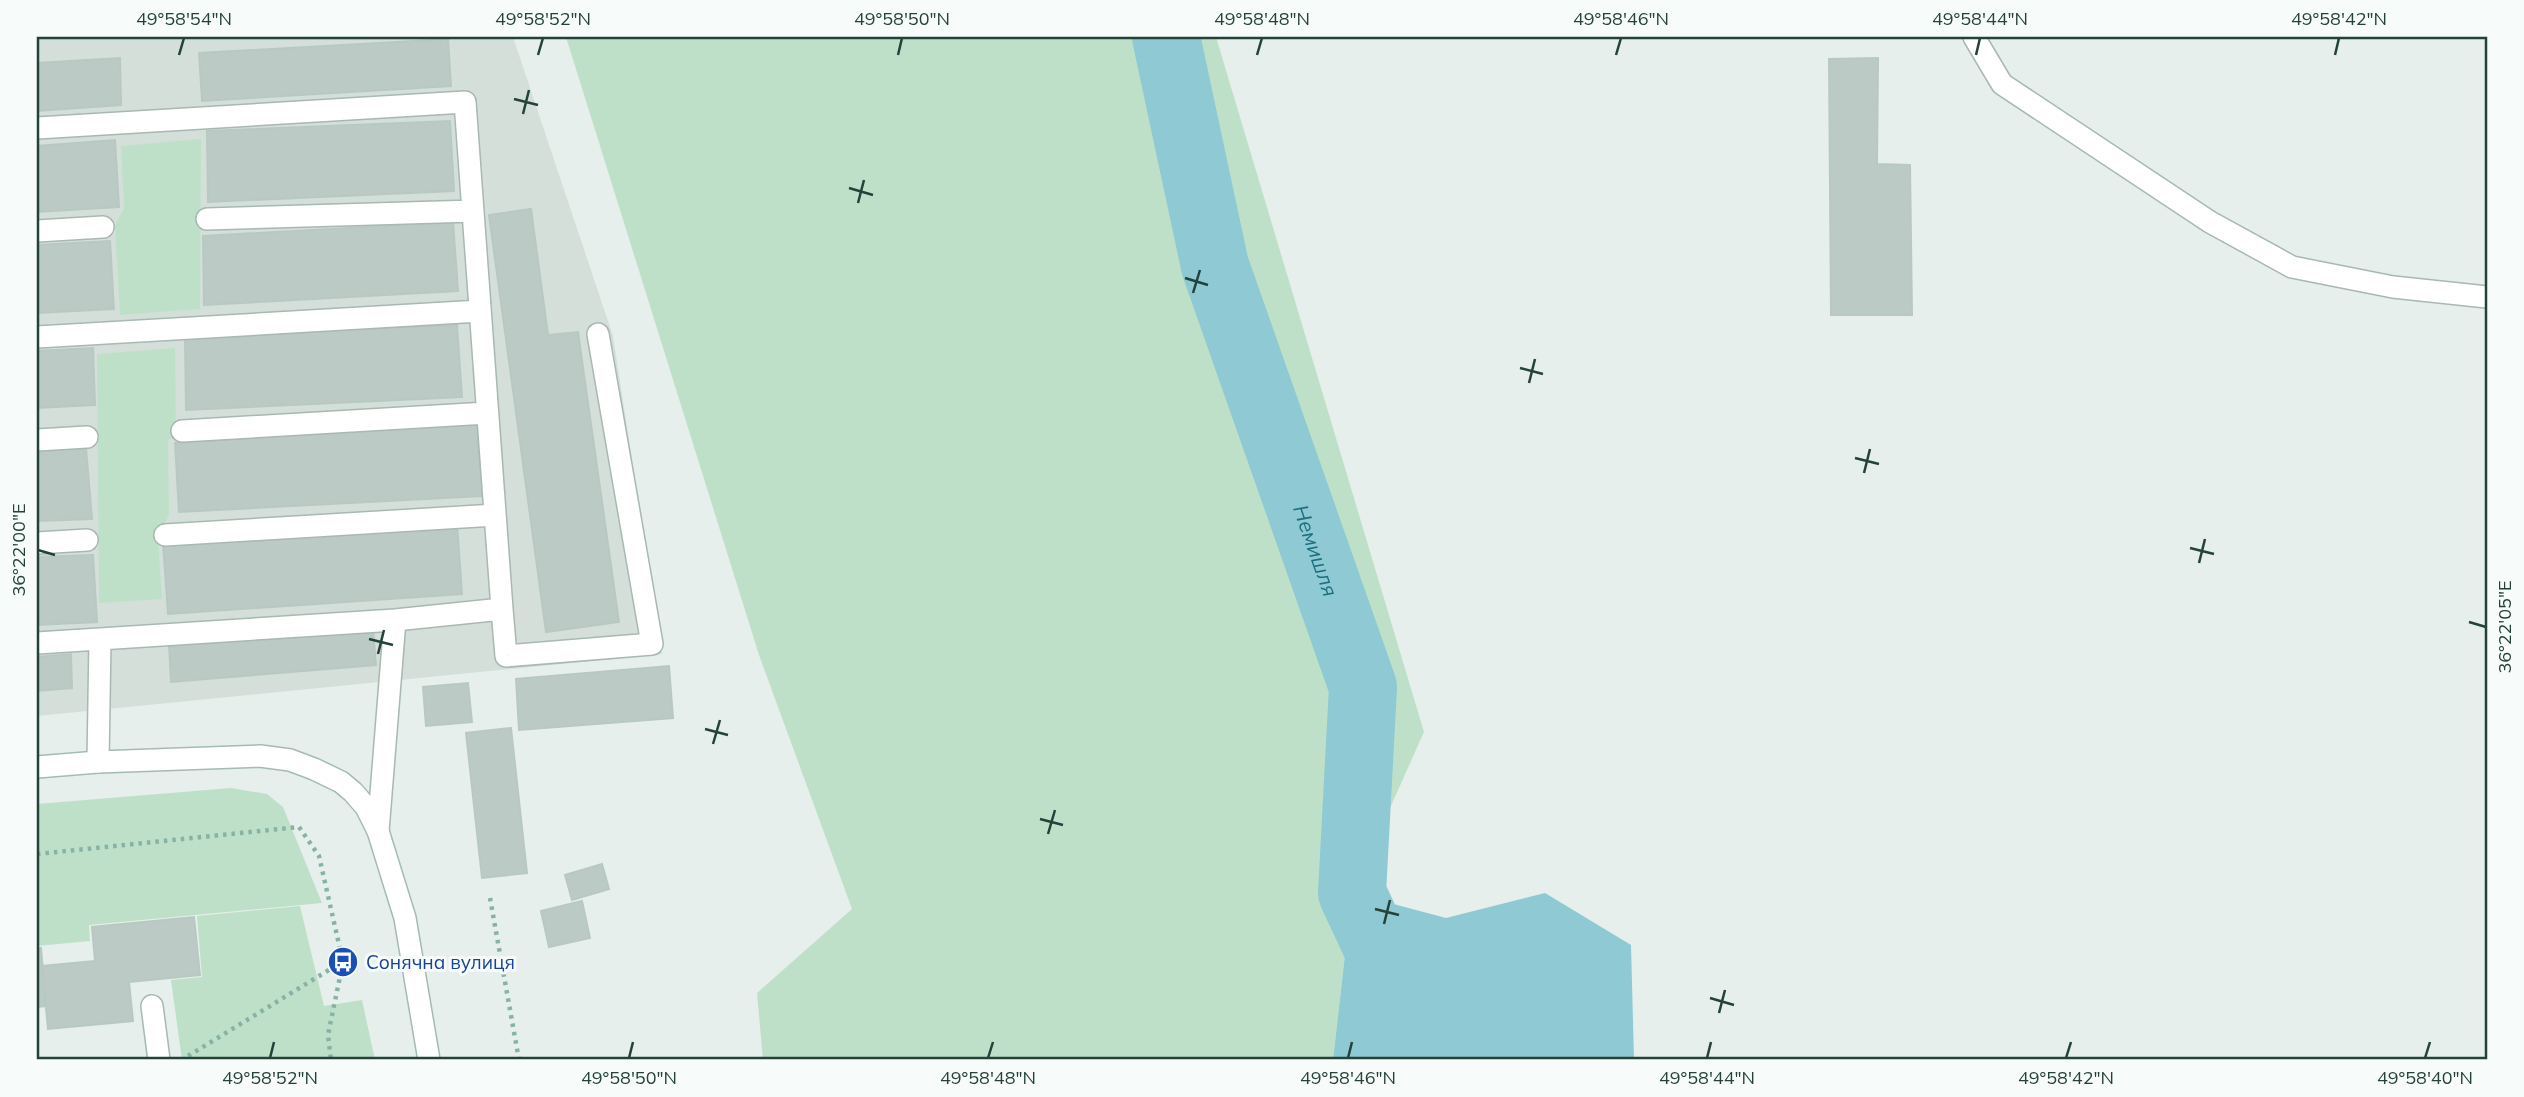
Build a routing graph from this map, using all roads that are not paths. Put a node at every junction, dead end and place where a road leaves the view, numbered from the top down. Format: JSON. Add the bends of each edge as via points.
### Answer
{"nodes":[{"id":1,"x":1974,"y":37,"type":"edge"},
{"id":2,"x":37,"y":128,"type":"edge"},
{"id":3,"x":473,"y":211,"type":"junction"},
{"id":4,"x":208,"y":219,"type":"dead end"},
{"id":5,"x":103,"y":227,"type":"dead end"},
{"id":6,"x":37,"y":231,"type":"edge"},
{"id":7,"x":2487,"y":297,"type":"edge"},
{"id":8,"x":480,"y":311,"type":"junction"},
{"id":9,"x":598,"y":334,"type":"dead end"},
{"id":10,"x":37,"y":337,"type":"edge"},
{"id":11,"x":487,"y":413,"type":"junction"},
{"id":12,"x":182,"y":431,"type":"dead end"},
{"id":13,"x":87,"y":437,"type":"dead end"},
{"id":14,"x":37,"y":440,"type":"edge"},
{"id":15,"x":495,"y":515,"type":"junction"},
{"id":16,"x":165,"y":535,"type":"dead end"},
{"id":17,"x":87,"y":540,"type":"dead end"},
{"id":18,"x":37,"y":543,"type":"edge"},
{"id":19,"x":502,"y":609,"type":"junction"},
{"id":20,"x":395,"y":620,"type":"junction"},
{"id":21,"x":100,"y":639,"type":"junction"},
{"id":22,"x":37,"y":643,"type":"edge"},
{"id":23,"x":98,"y":762,"type":"junction"},
{"id":24,"x":37,"y":767,"type":"edge"},
{"id":25,"x":379,"y":831,"type":"junction"},
{"id":26,"x":152,"y":1006,"type":"dead end"},
{"id":27,"x":159,"y":1060,"type":"edge"},
{"id":28,"x":429,"y":1060,"type":"edge"}],
"edges":[{"from":1,"to":7,"type":"street","via":[[2002,84],[2210,222],[2292,267],[2393,287]]},
{"from":2,"to":3,"type":"street","via":[[465,102]]},
{"from":3,"to":4,"type":"street"},
{"from":3,"to":8,"type":"street"},
{"from":5,"to":6,"type":"street"},
{"from":8,"to":10,"type":"street"},
{"from":8,"to":11,"type":"street"},
{"from":9,"to":19,"type":"street","via":[[652,644],[506,656]]},
{"from":11,"to":12,"type":"street"},
{"from":11,"to":15,"type":"street"},
{"from":13,"to":14,"type":"street"},
{"from":15,"to":16,"type":"street"},
{"from":15,"to":19,"type":"street"},
{"from":17,"to":18,"type":"street"},
{"from":19,"to":20,"type":"street"},
{"from":20,"to":21,"type":"street"},
{"from":20,"to":25,"type":"street"},
{"from":21,"to":22,"type":"street"},
{"from":21,"to":23,"type":"street"},
{"from":23,"to":24,"type":"street"},
{"from":23,"to":25,"type":"street","via":[[279,758],[341,782],[366,807]]},
{"from":25,"to":28,"type":"street","via":[[405,918]]},
{"from":26,"to":27,"type":"street"}]}
